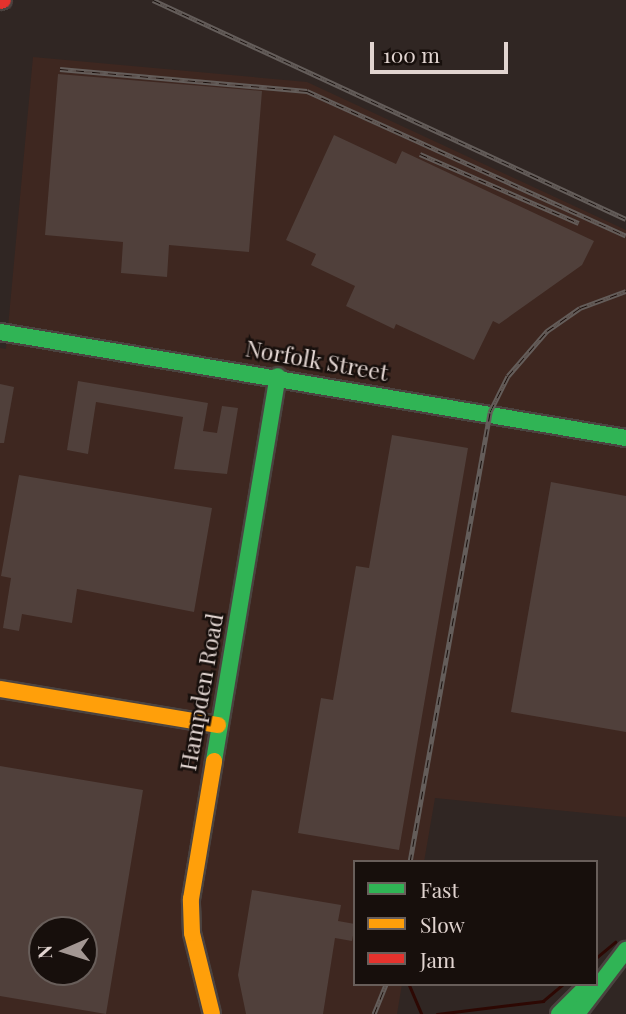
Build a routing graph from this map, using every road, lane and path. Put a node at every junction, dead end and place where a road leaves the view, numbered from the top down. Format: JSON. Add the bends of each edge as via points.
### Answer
{"nodes":[{"id":1,"x":0,"y":332,"type":"edge"},
{"id":2,"x":278,"y":376,"type":"junction"},
{"id":3,"x":626,"y":438,"type":"edge"},
{"id":4,"x":0,"y":689,"type":"edge"},
{"id":5,"x":218,"y":725,"type":"junction"},
{"id":6,"x":626,"y":949,"type":"edge"},
{"id":7,"x":598,"y":975,"type":"edge"},
{"id":8,"x":587,"y":986,"type":"edge"},
{"id":9,"x":212,"y":1014,"type":"edge"},
{"id":10,"x":559,"y":1014,"type":"edge"},
{"id":11,"x":577,"y":1014,"type":"edge"}],
"edges":[{"from":1,"to":2,"type":"street","name":"Norfolk Street"},
{"from":2,"to":3,"type":"street","name":"Norfolk Street"},
{"from":2,"to":5,"type":"street","name":"Hampden Road"},
{"from":4,"to":5,"type":"street"},
{"from":5,"to":9,"type":"street","name":"Hampden Road","via":[[190,918]]},
{"from":6,"to":7,"type":"street"},
{"from":6,"to":11,"type":"street"},
{"from":8,"to":10,"type":"street"}]}
